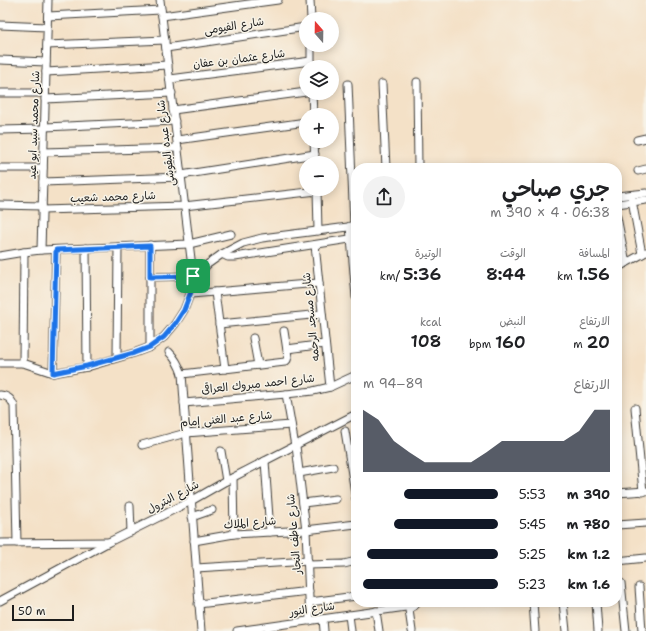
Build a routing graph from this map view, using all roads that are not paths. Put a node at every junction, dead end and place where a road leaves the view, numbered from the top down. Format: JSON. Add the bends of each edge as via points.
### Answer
{"nodes":[{"id":1,"x":48,"y":0,"type":"edge"},
{"id":2,"x":160,"y":0,"type":"edge"},
{"id":3,"x":278,"y":0,"type":"edge"},
{"id":4,"x":310,"y":0,"type":"edge"},
{"id":5,"x":310,"y":12,"type":"edge"},
{"id":6,"x":162,"y":13,"type":"junction"},
{"id":7,"x":48,"y":16,"type":"junction"},
{"id":8,"x":0,"y":25,"type":"edge"},
{"id":9,"x":47,"y":27,"type":"junction"},
{"id":10,"x":299,"y":28,"type":"edge"},
{"id":11,"x":165,"y":40,"type":"junction"},
{"id":12,"x":47,"y":45,"type":"junction"},
{"id":13,"x":166,"y":48,"type":"junction"},
{"id":14,"x":0,"y":60,"type":"edge"},
{"id":15,"x":46,"y":62,"type":"junction"},
{"id":16,"x":168,"y":65,"type":"junction"},
{"id":17,"x":299,"y":65,"type":"edge"},
{"id":18,"x":46,"y":72,"type":"junction"},
{"id":19,"x":170,"y":79,"type":"junction"},
{"id":20,"x":417,"y":82,"type":"dead end"},
{"id":21,"x":348,"y":84,"type":"dead end"},
{"id":22,"x":382,"y":84,"type":"dead end"},
{"id":23,"x":0,"y":92,"type":"edge"},
{"id":24,"x":172,"y":93,"type":"junction"},
{"id":25,"x":299,"y":93,"type":"edge"},
{"id":26,"x":45,"y":96,"type":"junction"},
{"id":27,"x":174,"y":110,"type":"junction"},
{"id":28,"x":175,"y":121,"type":"junction"},
{"id":29,"x":299,"y":123,"type":"edge"},
{"id":30,"x":44,"y":128,"type":"junction"},
{"id":31,"x":0,"y":130,"type":"edge"},
{"id":32,"x":646,"y":138,"type":"edge"},
{"id":33,"x":637,"y":140,"type":"dead end"},
{"id":34,"x":177,"y":144,"type":"junction"},
{"id":35,"x":315,"y":148,"type":"edge"},
{"id":36,"x":44,"y":152,"type":"junction"},
{"id":37,"x":315,"y":154,"type":"joint"},
{"id":38,"x":386,"y":163,"type":"edge"},
{"id":39,"x":418,"y":163,"type":"edge"},
{"id":40,"x":0,"y":168,"type":"edge"},
{"id":41,"x":43,"y":168,"type":"junction"},
{"id":42,"x":351,"y":169,"type":"edge"},
{"id":43,"x":181,"y":176,"type":"junction"},
{"id":44,"x":43,"y":182,"type":"junction"},
{"id":45,"x":299,"y":192,"type":"edge"},
{"id":46,"x":646,"y":193,"type":"edge"},
{"id":47,"x":317,"y":196,"type":"edge"},
{"id":48,"x":622,"y":197,"type":"edge"},
{"id":49,"x":632,"y":198,"type":"junction"},
{"id":50,"x":646,"y":200,"type":"edge"},
{"id":51,"x":622,"y":202,"type":"edge"},
{"id":52,"x":0,"y":205,"type":"edge"},
{"id":53,"x":184,"y":206,"type":"junction"},
{"id":54,"x":42,"y":208,"type":"junction"},
{"id":55,"x":351,"y":226,"type":"edge"},
{"id":56,"x":318,"y":231,"type":"junction"},
{"id":57,"x":231,"y":234,"type":"dead end"},
{"id":58,"x":351,"y":239,"type":"edge"},
{"id":59,"x":622,"y":243,"type":"edge"},
{"id":60,"x":189,"y":244,"type":"junction"},
{"id":61,"x":315,"y":245,"type":"junction"},
{"id":62,"x":150,"y":246,"type":"junction"},
{"id":63,"x":118,"y":247,"type":"junction"},
{"id":64,"x":86,"y":248,"type":"junction"},
{"id":65,"x":41,"y":250,"type":"junction"},
{"id":66,"x":56,"y":250,"type":"junction"},
{"id":67,"x":24,"y":252,"type":"junction"},
{"id":68,"x":644,"y":253,"type":"edge"},
{"id":69,"x":222,"y":254,"type":"junction"},
{"id":70,"x":0,"y":256,"type":"edge"},
{"id":71,"x":626,"y":263,"type":"junction"},
{"id":72,"x":622,"y":265,"type":"edge"},
{"id":73,"x":150,"y":277,"type":"junction"},
{"id":74,"x":193,"y":280,"type":"junction"},
{"id":75,"x":319,"y":283,"type":"junction"},
{"id":76,"x":215,"y":292,"type":"junction"},
{"id":77,"x":191,"y":294,"type":"junction"},
{"id":78,"x":322,"y":314,"type":"junction"},
{"id":79,"x":219,"y":324,"type":"junction"},
{"id":80,"x":284,"y":331,"type":"dead end"},
{"id":81,"x":253,"y":338,"type":"dead end"},
{"id":82,"x":325,"y":344,"type":"junction"},
{"id":83,"x":150,"y":347,"type":"junction"},
{"id":84,"x":286,"y":349,"type":"junction"},
{"id":85,"x":169,"y":352,"type":"dead end"},
{"id":86,"x":117,"y":357,"type":"junction"},
{"id":87,"x":0,"y":363,"type":"edge"},
{"id":88,"x":23,"y":363,"type":"junction"},
{"id":89,"x":258,"y":365,"type":"junction"},
{"id":90,"x":87,"y":366,"type":"junction"},
{"id":91,"x":225,"y":369,"type":"junction"},
{"id":92,"x":53,"y":373,"type":"junction"},
{"id":93,"x":182,"y":374,"type":"junction"},
{"id":94,"x":351,"y":378,"type":"edge"},
{"id":95,"x":330,"y":387,"type":"junction"},
{"id":96,"x":286,"y":394,"type":"junction"},
{"id":97,"x":0,"y":395,"type":"edge"},
{"id":98,"x":184,"y":403,"type":"junction"},
{"id":99,"x":635,"y":408,"type":"dead end"},
{"id":100,"x":351,"y":417,"type":"edge"},
{"id":101,"x":290,"y":425,"type":"junction"},
{"id":102,"x":344,"y":431,"type":"dead end"},
{"id":103,"x":186,"y":433,"type":"junction"},
{"id":104,"x":142,"y":445,"type":"dead end"},
{"id":105,"x":295,"y":446,"type":"junction"},
{"id":106,"x":221,"y":451,"type":"dead end"},
{"id":107,"x":264,"y":462,"type":"junction"},
{"id":108,"x":333,"y":467,"type":"dead end"},
{"id":109,"x":351,"y":471,"type":"edge"},
{"id":110,"x":299,"y":473,"type":"junction"},
{"id":111,"x":229,"y":479,"type":"junction"},
{"id":112,"x":644,"y":492,"type":"edge"},
{"id":113,"x":622,"y":493,"type":"edge"},
{"id":114,"x":336,"y":499,"type":"dead end"},
{"id":115,"x":191,"y":501,"type":"junction"},
{"id":116,"x":303,"y":503,"type":"junction"},
{"id":117,"x":130,"y":506,"type":"dead end"},
{"id":118,"x":212,"y":510,"type":"dead end"},
{"id":119,"x":192,"y":518,"type":"junction"},
{"id":120,"x":646,"y":523,"type":"edge"},
{"id":121,"x":351,"y":525,"type":"edge"},
{"id":122,"x":622,"y":525,"type":"edge"},
{"id":123,"x":306,"y":530,"type":"junction"},
{"id":124,"x":131,"y":532,"type":"junction"},
{"id":125,"x":270,"y":532,"type":"junction"},
{"id":126,"x":234,"y":534,"type":"junction"},
{"id":127,"x":194,"y":541,"type":"junction"},
{"id":128,"x":109,"y":542,"type":"junction"},
{"id":129,"x":0,"y":543,"type":"edge"},
{"id":130,"x":17,"y":543,"type":"junction"},
{"id":131,"x":646,"y":558,"type":"edge"},
{"id":132,"x":622,"y":560,"type":"edge"},
{"id":133,"x":351,"y":562,"type":"edge"},
{"id":134,"x":308,"y":563,"type":"junction"},
{"id":135,"x":196,"y":568,"type":"junction"},
{"id":136,"x":638,"y":587,"type":"dead end"},
{"id":137,"x":309,"y":591,"type":"junction"},
{"id":138,"x":622,"y":593,"type":"edge"},
{"id":139,"x":351,"y":597,"type":"edge"},
{"id":140,"x":0,"y":601,"type":"edge"},
{"id":141,"x":310,"y":602,"type":"junction"},
{"id":142,"x":198,"y":604,"type":"junction"},
{"id":143,"x":398,"y":607,"type":"edge"},
{"id":144,"x":411,"y":607,"type":"edge"},
{"id":145,"x":533,"y":607,"type":"edge"},
{"id":146,"x":564,"y":607,"type":"edge"},
{"id":147,"x":596,"y":607,"type":"edge"},
{"id":148,"x":376,"y":611,"type":"junction"},
{"id":149,"x":349,"y":615,"type":"junction"},
{"id":150,"x":323,"y":619,"type":"junction"},
{"id":151,"x":310,"y":621,"type":"junction"},
{"id":152,"x":201,"y":631,"type":"edge"},
{"id":153,"x":237,"y":631,"type":"edge"},
{"id":154,"x":324,"y":631,"type":"edge"},
{"id":155,"x":351,"y":631,"type":"edge"},
{"id":156,"x":379,"y":631,"type":"edge"},
{"id":157,"x":412,"y":631,"type":"edge"},
{"id":158,"x":535,"y":631,"type":"edge"},
{"id":159,"x":566,"y":631,"type":"edge"},
{"id":160,"x":598,"y":631,"type":"edge"},
{"id":161,"x":626,"y":631,"type":"edge"},
{"id":162,"x":642,"y":631,"type":"edge"}],
"edges":[{"from":1,"to":7,"type":"street","name":"شارع محمد سيد ابو عيد"},
{"from":2,"to":6,"type":"street","name":"شارع عبده البقوشى"},
{"from":3,"to":6,"type":"street"},
{"from":4,"to":5,"type":"street"},
{"from":6,"to":7,"type":"street"},
{"from":6,"to":11,"type":"street","name":"شارع عبده البقوشى"},
{"from":7,"to":9,"type":"street","name":"شارع محمد سيد ابو عيد"},
{"from":8,"to":9,"type":"street"},
{"from":9,"to":12,"type":"street","name":"شارع محمد سيد ابو عيد"},
{"from":10,"to":13,"type":"street","name":"شارع الفيومى"},
{"from":11,"to":12,"type":"street"},
{"from":11,"to":13,"type":"street","name":"شارع عبده البقوشى"},
{"from":12,"to":15,"type":"street","name":"شارع محمد سيد ابو عيد"},
{"from":13,"to":16,"type":"street","name":"شارع عبده البقوشى"},
{"from":14,"to":15,"type":"street"},
{"from":15,"to":18,"type":"street","name":"شارع محمد سيد ابو عيد"},
{"from":16,"to":18,"type":"street"},
{"from":16,"to":19,"type":"street","name":"شارع عبده البقوشى"},
{"from":17,"to":19,"type":"street","name":"شارع عثمان بن عفان"},
{"from":18,"to":26,"type":"street","name":"شارع محمد سيد ابو عيد"},
{"from":19,"to":24,"type":"street","name":"شارع عبده البقوشى"},
{"from":20,"to":39,"type":"street"},
{"from":21,"to":42,"type":"street"},
{"from":22,"to":38,"type":"street"},
{"from":23,"to":26,"type":"street"},
{"from":24,"to":26,"type":"street"},
{"from":24,"to":27,"type":"street","name":"شارع عبده البقوشى"},
{"from":25,"to":27,"type":"street"},
{"from":26,"to":30,"type":"street","name":"شارع محمد سيد ابو عيد"},
{"from":27,"to":28,"type":"street","name":"شارع عبده البقوشى"},
{"from":28,"to":30,"type":"street"},
{"from":28,"to":34,"type":"street","name":"شارع عبده البقوشى"},
{"from":29,"to":34,"type":"street"},
{"from":30,"to":31,"type":"street"},
{"from":30,"to":36,"type":"street","name":"شارع محمد سيد ابو عيد"},
{"from":32,"to":33,"type":"street"},
{"from":34,"to":36,"type":"street"},
{"from":34,"to":43,"type":"street","name":"شارع عبده البقوشى"},
{"from":35,"to":37,"type":"street"},
{"from":36,"to":41,"type":"street","name":"شارع محمد سيد ابو عيد"},
{"from":37,"to":43,"type":"street"},
{"from":40,"to":41,"type":"street"},
{"from":41,"to":44,"type":"street","name":"شارع محمد سيد ابو عيد"},
{"from":43,"to":44,"type":"street"},
{"from":43,"to":53,"type":"street","name":"شارع عبده البقوشى"},
{"from":44,"to":54,"type":"street","name":"شارع محمد سيد ابو عيد"},
{"from":45,"to":53,"type":"street","name":"شارع محمد شعيب"},
{"from":46,"to":49,"type":"street"},
{"from":47,"to":56,"type":"street"},
{"from":48,"to":49,"type":"street"},
{"from":49,"to":50,"type":"street"},
{"from":49,"to":51,"type":"street"},
{"from":49,"to":68,"type":"street"},
{"from":52,"to":54,"type":"street","name":"شارع محمد شعيب"},
{"from":53,"to":54,"type":"street","name":"شارع محمد شعيب"},
{"from":53,"to":60,"type":"street","name":"شارع عبده البقوشى"},
{"from":54,"to":65,"type":"street","name":"شارع محمد سيد ابو عيد"},
{"from":55,"to":56,"type":"street"},
{"from":56,"to":69,"type":"street","via":[[262,238],[243,243]]},
{"from":57,"to":60,"type":"street"},
{"from":58,"to":61,"type":"street"},
{"from":59,"to":71,"type":"street"},
{"from":60,"to":62,"type":"street"},
{"from":60,"to":74,"type":"street","name":"شارع عبده البقوشى"},
{"from":61,"to":69,"type":"street","via":[[235,257]]},
{"from":61,"to":75,"type":"street","name":"شارع مسجد الرحمه"},
{"from":62,"to":63,"type":"street"},
{"from":62,"to":73,"type":"street"},
{"from":63,"to":64,"type":"street"},
{"from":63,"to":86,"type":"street"},
{"from":64,"to":66,"type":"street"},
{"from":64,"to":90,"type":"street"},
{"from":65,"to":66,"type":"street"},
{"from":65,"to":67,"type":"street"},
{"from":66,"to":92,"type":"street"},
{"from":67,"to":70,"type":"street"},
{"from":67,"to":88,"type":"street"},
{"from":68,"to":71,"type":"street"},
{"from":69,"to":74,"type":"street"},
{"from":71,"to":72,"type":"street"},
{"from":73,"to":74,"type":"street"},
{"from":73,"to":83,"type":"street"},
{"from":74,"to":77,"type":"street"},
{"from":75,"to":76,"type":"street"},
{"from":75,"to":78,"type":"street","name":"شارع مسجد الرحمه"},
{"from":76,"to":77,"type":"street"},
{"from":76,"to":79,"type":"street"},
{"from":77,"to":83,"type":"street","via":[[175,324],[164,337]]},
{"from":78,"to":79,"type":"street"},
{"from":78,"to":82,"type":"street","name":"شارع مسجد الرحمه"},
{"from":79,"to":91,"type":"street"},
{"from":80,"to":84,"type":"street"},
{"from":81,"to":89,"type":"street"},
{"from":82,"to":84,"type":"street"},
{"from":82,"to":95,"type":"street","name":"شارع مسجد الرحمه"},
{"from":83,"to":86,"type":"street"},
{"from":84,"to":89,"type":"street","via":[[286,361]]},
{"from":85,"to":93,"type":"street","via":[[178,362]]},
{"from":86,"to":90,"type":"street"},
{"from":87,"to":88,"type":"street"},
{"from":88,"to":92,"type":"street"},
{"from":89,"to":91,"type":"street"},
{"from":90,"to":92,"type":"street"},
{"from":91,"to":93,"type":"street"},
{"from":93,"to":98,"type":"street"},
{"from":94,"to":95,"type":"street","name":"شارع احمد مبروك العراقى"},
{"from":95,"to":96,"type":"street","name":"شارع احمد مبروك العراقى"},
{"from":96,"to":98,"type":"street","name":"شارع احمد مبروك العراقى"},
{"from":96,"to":101,"type":"street","name":"شارع عاطف النجار"},
{"from":97,"to":130,"type":"street","via":[[12,400],[14,406]]},
{"from":98,"to":103,"type":"street"},
{"from":99,"to":112,"type":"street"},
{"from":100,"to":105,"type":"street","name":"شارع البترول"},
{"from":101,"to":103,"type":"street","name":"شارع عبد الغنى إمام"},
{"from":101,"to":105,"type":"street","name":"شارع عاطف النجار"},
{"from":102,"to":109,"type":"street"},
{"from":103,"to":104,"type":"street","name":"شارع عبد الغنى إمام"},
{"from":103,"to":115,"type":"street"},
{"from":105,"to":107,"type":"street","name":"شارع البترول"},
{"from":105,"to":110,"type":"street","name":"شارع عاطف النجار"},
{"from":106,"to":111,"type":"street"},
{"from":107,"to":111,"type":"street","name":"شارع البترول"},
{"from":107,"to":125,"type":"street"},
{"from":108,"to":110,"type":"street"},
{"from":110,"to":116,"type":"street","name":"شارع عاطف النجار"},
{"from":111,"to":115,"type":"street","name":"شارع البترول"},
{"from":111,"to":126,"type":"street"},
{"from":112,"to":113,"type":"street"},
{"from":114,"to":116,"type":"street"},
{"from":115,"to":119,"type":"street"},
{"from":115,"to":124,"type":"street","name":"شارع البترول"},
{"from":116,"to":123,"type":"street","name":"شارع عاطف النجار"},
{"from":117,"to":124,"type":"street"},
{"from":118,"to":119,"type":"street"},
{"from":119,"to":127,"type":"street"},
{"from":120,"to":122,"type":"street"},
{"from":121,"to":123,"type":"street","name":"شارع الملاك"},
{"from":123,"to":125,"type":"street","name":"شارع الملاك"},
{"from":123,"to":134,"type":"street","name":"شارع عاطف النجار"},
{"from":124,"to":128,"type":"street","name":"شارع البترول"},
{"from":125,"to":126,"type":"street","name":"شارع الملاك"},
{"from":126,"to":127,"type":"street","name":"شارع الملاك"},
{"from":127,"to":135,"type":"street"},
{"from":128,"to":130,"type":"street"},
{"from":128,"to":140,"type":"street","name":"شارع البترول"},
{"from":129,"to":130,"type":"street"},
{"from":131,"to":132,"type":"street"},
{"from":133,"to":134,"type":"street"},
{"from":134,"to":135,"type":"street"},
{"from":134,"to":137,"type":"street","name":"شارع عاطف النجار"},
{"from":135,"to":142,"type":"street"},
{"from":136,"to":162,"type":"street"},
{"from":137,"to":141,"type":"street","name":"شارع عاطف النجار"},
{"from":137,"to":142,"type":"street"},
{"from":138,"to":161,"type":"street"},
{"from":139,"to":141,"type":"street"},
{"from":141,"to":151,"type":"street","name":"شارع عاطف النجار"},
{"from":142,"to":152,"type":"street"},
{"from":143,"to":148,"type":"street","name":"شارع النور"},
{"from":144,"to":157,"type":"street","via":[[409,612]]},
{"from":145,"to":158,"type":"street"},
{"from":146,"to":159,"type":"street"},
{"from":147,"to":160,"type":"street"},
{"from":148,"to":149,"type":"street","name":"شارع النور"},
{"from":148,"to":156,"type":"street"},
{"from":149,"to":150,"type":"street","name":"شارع النور"},
{"from":149,"to":155,"type":"street"},
{"from":150,"to":151,"type":"street","name":"شارع النور"},
{"from":150,"to":154,"type":"street"},
{"from":151,"to":153,"type":"street","name":"شارع النور"}]}
